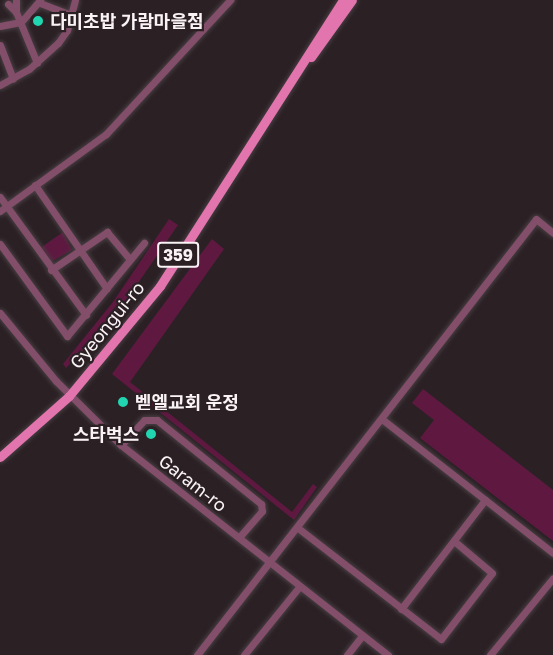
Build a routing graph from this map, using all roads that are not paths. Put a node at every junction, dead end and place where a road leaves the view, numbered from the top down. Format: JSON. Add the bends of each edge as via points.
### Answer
{"nodes":[{"id":1,"x":16,"y":0,"type":"edge"},
{"id":2,"x":75,"y":0,"type":"edge"},
{"id":3,"x":230,"y":0,"type":"edge"},
{"id":4,"x":336,"y":0,"type":"edge"},
{"id":5,"x":343,"y":0,"type":"edge"},
{"id":6,"x":352,"y":0,"type":"edge"},
{"id":7,"x":357,"y":0,"type":"edge"},
{"id":8,"x":40,"y":1,"type":"edge"},
{"id":9,"x":4,"y":4,"type":"edge"},
{"id":10,"x":16,"y":12,"type":"junction"},
{"id":11,"x":72,"y":15,"type":"junction"},
{"id":12,"x":21,"y":22,"type":"junction"},
{"id":13,"x":0,"y":26,"type":"edge"},
{"id":14,"x":0,"y":45,"type":"edge"},
{"id":15,"x":37,"y":63,"type":"junction"},
{"id":16,"x":301,"y":66,"type":"junction"},
{"id":17,"x":13,"y":79,"type":"junction"},
{"id":18,"x":0,"y":85,"type":"edge"},
{"id":19,"x":35,"y":185,"type":"junction"},
{"id":20,"x":0,"y":197,"type":"edge"},
{"id":21,"x":3,"y":209,"type":"edge"},
{"id":22,"x":553,"y":233,"type":"edge"},
{"id":23,"x":144,"y":243,"type":"dead end"},
{"id":24,"x":0,"y":244,"type":"edge"},
{"id":25,"x":80,"y":250,"type":"junction"},
{"id":26,"x":129,"y":258,"type":"junction"},
{"id":27,"x":51,"y":270,"type":"junction"},
{"id":28,"x":107,"y":289,"type":"junction"},
{"id":29,"x":0,"y":313,"type":"edge"},
{"id":30,"x":86,"y":315,"type":"junction"},
{"id":31,"x":69,"y":396,"type":"junction"},
{"id":32,"x":383,"y":420,"type":"junction"},
{"id":33,"x":121,"y":445,"type":"junction"},
{"id":34,"x":0,"y":457,"type":"edge"},
{"id":35,"x":484,"y":500,"type":"junction"},
{"id":36,"x":298,"y":528,"type":"junction"},
{"id":37,"x":239,"y":537,"type":"junction"},
{"id":38,"x":454,"y":541,"type":"junction"},
{"id":39,"x":553,"y":553,"type":"edge"},
{"id":40,"x":271,"y":562,"type":"junction"},
{"id":41,"x":553,"y":578,"type":"edge"},
{"id":42,"x":299,"y":587,"type":"junction"},
{"id":43,"x":401,"y":609,"type":"junction"},
{"id":44,"x":362,"y":636,"type":"junction"},
{"id":45,"x":198,"y":655,"type":"edge"},
{"id":46,"x":244,"y":655,"type":"edge"},
{"id":47,"x":347,"y":655,"type":"edge"},
{"id":48,"x":388,"y":655,"type":"edge"},
{"id":49,"x":490,"y":655,"type":"edge"}],
"edges":[{"from":1,"to":9,"type":"street"},
{"from":1,"to":10,"type":"street"},
{"from":2,"to":11,"type":"street"},
{"from":3,"to":19,"type":"street","via":[[119,122]]},
{"from":4,"to":16,"type":"main road","via":[[321,21]]},
{"from":5,"to":16,"type":"main road","name":"Gyeongui-ro","number":"359"},
{"from":6,"to":16,"type":"main road","name":"Gyeongui-ro","number":"359"},
{"from":7,"to":16,"type":"main road"},
{"from":8,"to":11,"type":"street"},
{"from":8,"to":12,"type":"street"},
{"from":9,"to":10,"type":"street"},
{"from":10,"to":12,"type":"street"},
{"from":11,"to":15,"type":"street","via":[[58,43]]},
{"from":12,"to":13,"type":"street"},
{"from":12,"to":15,"type":"street"},
{"from":14,"to":17,"type":"street"},
{"from":15,"to":17,"type":"street"},
{"from":16,"to":31,"type":"main road","name":"Gyeongui-ro","number":"359","via":[[160,286]]},
{"from":17,"to":18,"type":"street"},
{"from":19,"to":21,"type":"street"},
{"from":19,"to":25,"type":"street"},
{"from":20,"to":21,"type":"street"},
{"from":21,"to":27,"type":"street"},
{"from":22,"to":32,"type":"street","via":[[536,219]]},
{"from":23,"to":26,"type":"street"},
{"from":24,"to":30,"type":"street","via":[[65,334],[70,335]]},
{"from":25,"to":26,"type":"street","via":[[110,232]]},
{"from":25,"to":27,"type":"street"},
{"from":25,"to":28,"type":"street"},
{"from":26,"to":28,"type":"street"},
{"from":27,"to":30,"type":"street"},
{"from":28,"to":30,"type":"street"},
{"from":29,"to":31,"type":"street","name":"Garam-ro"},
{"from":31,"to":33,"type":"street","name":"Garam-ro"},
{"from":31,"to":34,"type":"main road","name":"Gyeongui-ro","number":"359"},
{"from":32,"to":35,"type":"street"},
{"from":32,"to":36,"type":"street"},
{"from":33,"to":37,"type":"street","name":"Garam-ro"},
{"from":33,"to":37,"type":"street","via":[[144,420],[157,420],[261,504],[262,510]]},
{"from":35,"to":38,"type":"street"},
{"from":35,"to":39,"type":"street"},
{"from":36,"to":40,"type":"street"},
{"from":36,"to":43,"type":"street"},
{"from":37,"to":40,"type":"street","name":"Garam-ro"},
{"from":38,"to":43,"type":"street"},
{"from":38,"to":43,"type":"street","via":[[492,573],[441,639]]},
{"from":40,"to":42,"type":"street","name":"Garam-ro"},
{"from":40,"to":45,"type":"street"},
{"from":41,"to":49,"type":"street"},
{"from":42,"to":44,"type":"street","name":"Garam-ro"},
{"from":42,"to":46,"type":"street"},
{"from":44,"to":47,"type":"street"},
{"from":44,"to":48,"type":"street","name":"Garam-ro"}]}
